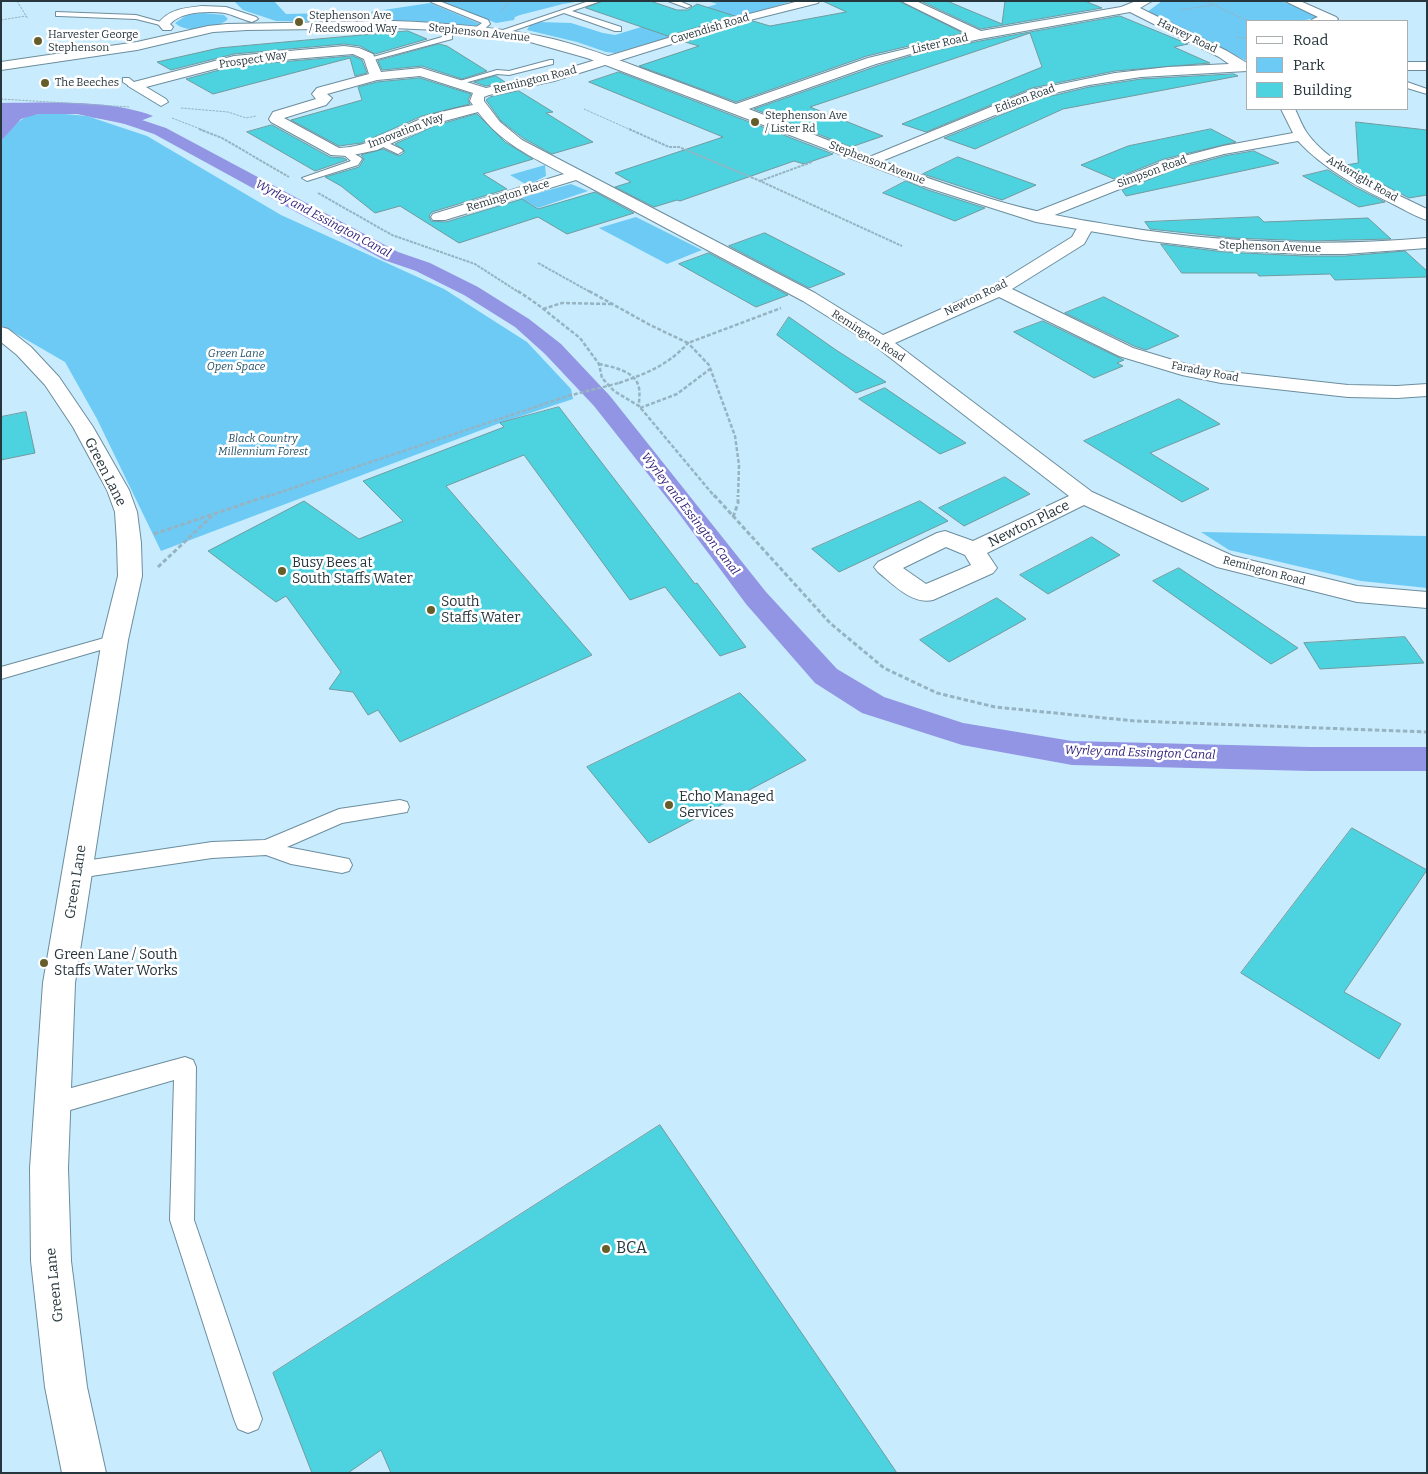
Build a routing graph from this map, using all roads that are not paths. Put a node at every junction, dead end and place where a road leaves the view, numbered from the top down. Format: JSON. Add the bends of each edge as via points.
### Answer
{"nodes":[{"id":1,"x":215,"y":1,"type":"edge"},
{"id":2,"x":598,"y":1,"type":"edge"},
{"id":3,"x":671,"y":1,"type":"edge"},
{"id":4,"x":814,"y":1,"type":"edge"},
{"id":5,"x":906,"y":1,"type":"edge"},
{"id":6,"x":1147,"y":1,"type":"edge"},
{"id":7,"x":1290,"y":1,"type":"edge"},
{"id":8,"x":435,"y":2,"type":"edge"},
{"id":9,"x":686,"y":6,"type":"dead end"},
{"id":10,"x":228,"y":8,"type":"edge"},
{"id":11,"x":1131,"y":8,"type":"junction"},
{"id":12,"x":564,"y":11,"type":"junction"},
{"id":13,"x":184,"y":12,"type":"junction"},
{"id":14,"x":60,"y":14,"type":"dead end"},
{"id":15,"x":88,"y":14,"type":"junction"},
{"id":16,"x":136,"y":17,"type":"junction"},
{"id":17,"x":1324,"y":20,"type":"edge"},
{"id":18,"x":64,"y":22,"type":"dead end"},
{"id":19,"x":165,"y":26,"type":"junction"},
{"id":20,"x":308,"y":26,"type":"junction"},
{"id":21,"x":212,"y":29,"type":"junction"},
{"id":22,"x":618,"y":29,"type":"dead end"},
{"id":23,"x":478,"y":30,"type":"junction"},
{"id":24,"x":498,"y":33,"type":"junction"},
{"id":25,"x":980,"y":35,"type":"junction"},
{"id":26,"x":449,"y":37,"type":"dead end"},
{"id":27,"x":105,"y":50,"type":"junction"},
{"id":28,"x":370,"y":60,"type":"junction"},
{"id":29,"x":608,"y":61,"type":"junction"},
{"id":30,"x":550,"y":62,"type":"dead end"},
{"id":31,"x":1,"y":66,"type":"edge"},
{"id":32,"x":1408,"y":66,"type":"edge"},
{"id":33,"x":1427,"y":66,"type":"edge"},
{"id":34,"x":1244,"y":67,"type":"edge"},
{"id":35,"x":376,"y":76,"type":"junction"},
{"id":36,"x":457,"y":83,"type":"junction"},
{"id":37,"x":1408,"y":85,"type":"edge"},
{"id":38,"x":1427,"y":92,"type":"edge"},
{"id":39,"x":483,"y":100,"type":"junction"},
{"id":40,"x":161,"y":102,"type":"road end"},
{"id":41,"x":738,"y":108,"type":"junction"},
{"id":42,"x":1289,"y":110,"type":"edge"},
{"id":43,"x":1302,"y":136,"type":"junction"},
{"id":44,"x":382,"y":143,"type":"junction"},
{"id":45,"x":398,"y":151,"type":"dead end"},
{"id":46,"x":347,"y":153,"type":"junction"},
{"id":47,"x":872,"y":162,"type":"junction"},
{"id":48,"x":576,"y":175,"type":"junction"},
{"id":49,"x":307,"y":178,"type":"dead end"},
{"id":50,"x":1427,"y":215,"type":"edge"},
{"id":51,"x":439,"y":217,"type":"dead end"},
{"id":52,"x":1036,"y":217,"type":"junction"},
{"id":53,"x":1086,"y":226,"type":"junction"},
{"id":54,"x":1427,"y":243,"type":"edge"},
{"id":55,"x":999,"y":290,"type":"junction"},
{"id":56,"x":1,"y":333,"type":"edge"},
{"id":57,"x":882,"y":342,"type":"junction"},
{"id":58,"x":1427,"y":390,"type":"edge"},
{"id":59,"x":1084,"y":497,"type":"junction"},
{"id":60,"x":974,"y":550,"type":"dead end"},
{"id":61,"x":1427,"y":600,"type":"edge"},
{"id":62,"x":115,"y":640,"type":"junction"},
{"id":63,"x":1,"y":673,"type":"edge"},
{"id":64,"x":400,"y":807,"type":"dead end"},
{"id":65,"x":267,"y":847,"type":"junction"},
{"id":66,"x":342,"y":865,"type":"dead end"},
{"id":67,"x":78,"y":870,"type":"junction"},
{"id":68,"x":53,"y":1104,"type":"junction"},
{"id":69,"x":248,"y":1420,"type":"dead end"},
{"id":70,"x":84,"y":1473,"type":"edge"}],
"edges":[{"from":1,"to":13,"type":"main road","name":"Stephenson Avenue"},
{"from":2,"to":12,"type":"lane"},
{"from":3,"to":9,"type":"lane"},
{"from":4,"to":29,"type":"main road","name":"Cavendish Road","via":[[738,20]]},
{"from":5,"to":25,"type":"main road"},
{"from":6,"to":11,"type":"main road","name":"Lister Road"},
{"from":7,"to":17,"type":"main road","via":[[1332,19]]},
{"from":8,"to":23,"type":"lane","via":[[485,22]]},
{"from":10,"to":13,"type":"main road","name":"Stephenson Avenue"},
{"from":10,"to":20,"type":"main road","name":"Stephenson Avenue","via":[[258,21]]},
{"from":10,"to":21,"type":"main road","via":[[238,15],[235,22]]},
{"from":11,"to":25,"type":"main road","name":"Lister Road"},
{"from":11,"to":34,"type":"main road","name":"Harvey Road"},
{"from":12,"to":22,"type":"lane"},
{"from":12,"to":24,"type":"lane"},
{"from":13,"to":16,"type":"lane"},
{"from":13,"to":19,"type":"main road","name":"Stephenson Avenue","via":[[170,17]]},
{"from":14,"to":15,"type":"lane"},
{"from":15,"to":16,"type":"lane"},
{"from":15,"to":18,"type":"lane"},
{"from":16,"to":19,"type":"lane"},
{"from":19,"to":21,"type":"main road","via":[[183,31]]},
{"from":19,"to":27,"type":"main road","name":"Stephenson Avenue","via":[[165,31],[154,37]]},
{"from":20,"to":21,"type":"main road","name":"Stephenson Avenue"},
{"from":20,"to":23,"type":"main road","name":"Stephenson Avenue","via":[[417,26]]},
{"from":21,"to":27,"type":"main road","name":"Stephenson Avenue"},
{"from":23,"to":24,"type":"main road","name":"Stephenson Avenue"},
{"from":24,"to":29,"type":"main road","name":"Stephenson Avenue","via":[[554,43]]},
{"from":25,"to":41,"type":"main road","name":"Lister Road","via":[[872,61]]},
{"from":26,"to":28,"type":"lane"},
{"from":27,"to":31,"type":"main road","name":"Stephenson Avenue"},
{"from":28,"to":35,"type":"main road"},
{"from":28,"to":40,"type":"main road","name":"Prospect Way","via":[[355,51],[344,50],[234,60],[130,83]]},
{"from":29,"to":39,"type":"main road","name":"Remington Road"},
{"from":29,"to":41,"type":"main road","name":"Stephenson Avenue"},
{"from":30,"to":36,"type":"lane"},
{"from":32,"to":33,"type":"main road"},
{"from":34,"to":47,"type":"main road","name":"Edison Road","via":[[1167,70],[1063,86],[1037,93]]},
{"from":35,"to":36,"type":"main road","via":[[421,72]]},
{"from":35,"to":46,"type":"main road","via":[[322,91],[319,94],[325,98],[322,102],[278,115],[276,119],[336,152]]},
{"from":36,"to":39,"type":"main road"},
{"from":37,"to":38,"type":"lane"},
{"from":39,"to":44,"type":"main road","name":"Innovation Way"},
{"from":39,"to":48,"type":"main road","name":"Remington Road","via":[[495,125],[517,143]]},
{"from":41,"to":47,"type":"main road","name":"Stephenson Avenue"},
{"from":42,"to":43,"type":"main road","name":"Arkwright Road"},
{"from":43,"to":50,"type":"main road","name":"Arkwright Road","via":[[1321,155],[1348,174]]},
{"from":43,"to":52,"type":"main road","name":"Simpson Road","via":[[1223,150],[1170,164]]},
{"from":44,"to":45,"type":"lane"},
{"from":44,"to":46,"type":"main road","name":"Innovation Way"},
{"from":46,"to":49,"type":"lane","via":[[357,158],[354,163]]},
{"from":47,"to":52,"type":"main road","name":"Stephenson Avenue"},
{"from":48,"to":51,"type":"main road","name":"Remington Place"},
{"from":48,"to":57,"type":"main road","name":"Remington Road","via":[[809,298]]},
{"from":52,"to":53,"type":"main road","name":"Stephenson Avenue"},
{"from":53,"to":54,"type":"main road","name":"Stephenson Avenue","via":[[1194,243],[1279,249]]},
{"from":53,"to":55,"type":"main road","name":"Newton Road","via":[[1078,240]]},
{"from":55,"to":57,"type":"main road","name":"Newton Road"},
{"from":55,"to":58,"type":"main road","name":"Faraday Road","via":[[1126,352],[1182,369],[1222,377],[1348,391]]},
{"from":56,"to":62,"type":"main road","name":"Green Lane","via":[[24,351],[52,381],[83,427],[118,490],[126,512],[130,576]]},
{"from":57,"to":59,"type":"main road","name":"Remington Road"},
{"from":59,"to":60,"type":"main road","name":"Newton Place"},
{"from":59,"to":61,"type":"main road","name":"Remington Road","via":[[1225,562],[1357,594]]},
{"from":62,"to":63,"type":"lane"},
{"from":62,"to":67,"type":"main road","name":"Green Lane"},
{"from":64,"to":65,"type":"lane","via":[[339,816]]},
{"from":65,"to":66,"type":"lane","via":[[291,856]]},
{"from":65,"to":67,"type":"lane","via":[[212,850]]},
{"from":67,"to":68,"type":"main road","name":"Green Lane","via":[[59,983]]},
{"from":68,"to":69,"type":"lane","via":[[185,1067],[182,1220]]},
{"from":68,"to":70,"type":"main road","name":"Green Lane","via":[[49,1168],[51,1261],[66,1387]]}]}
